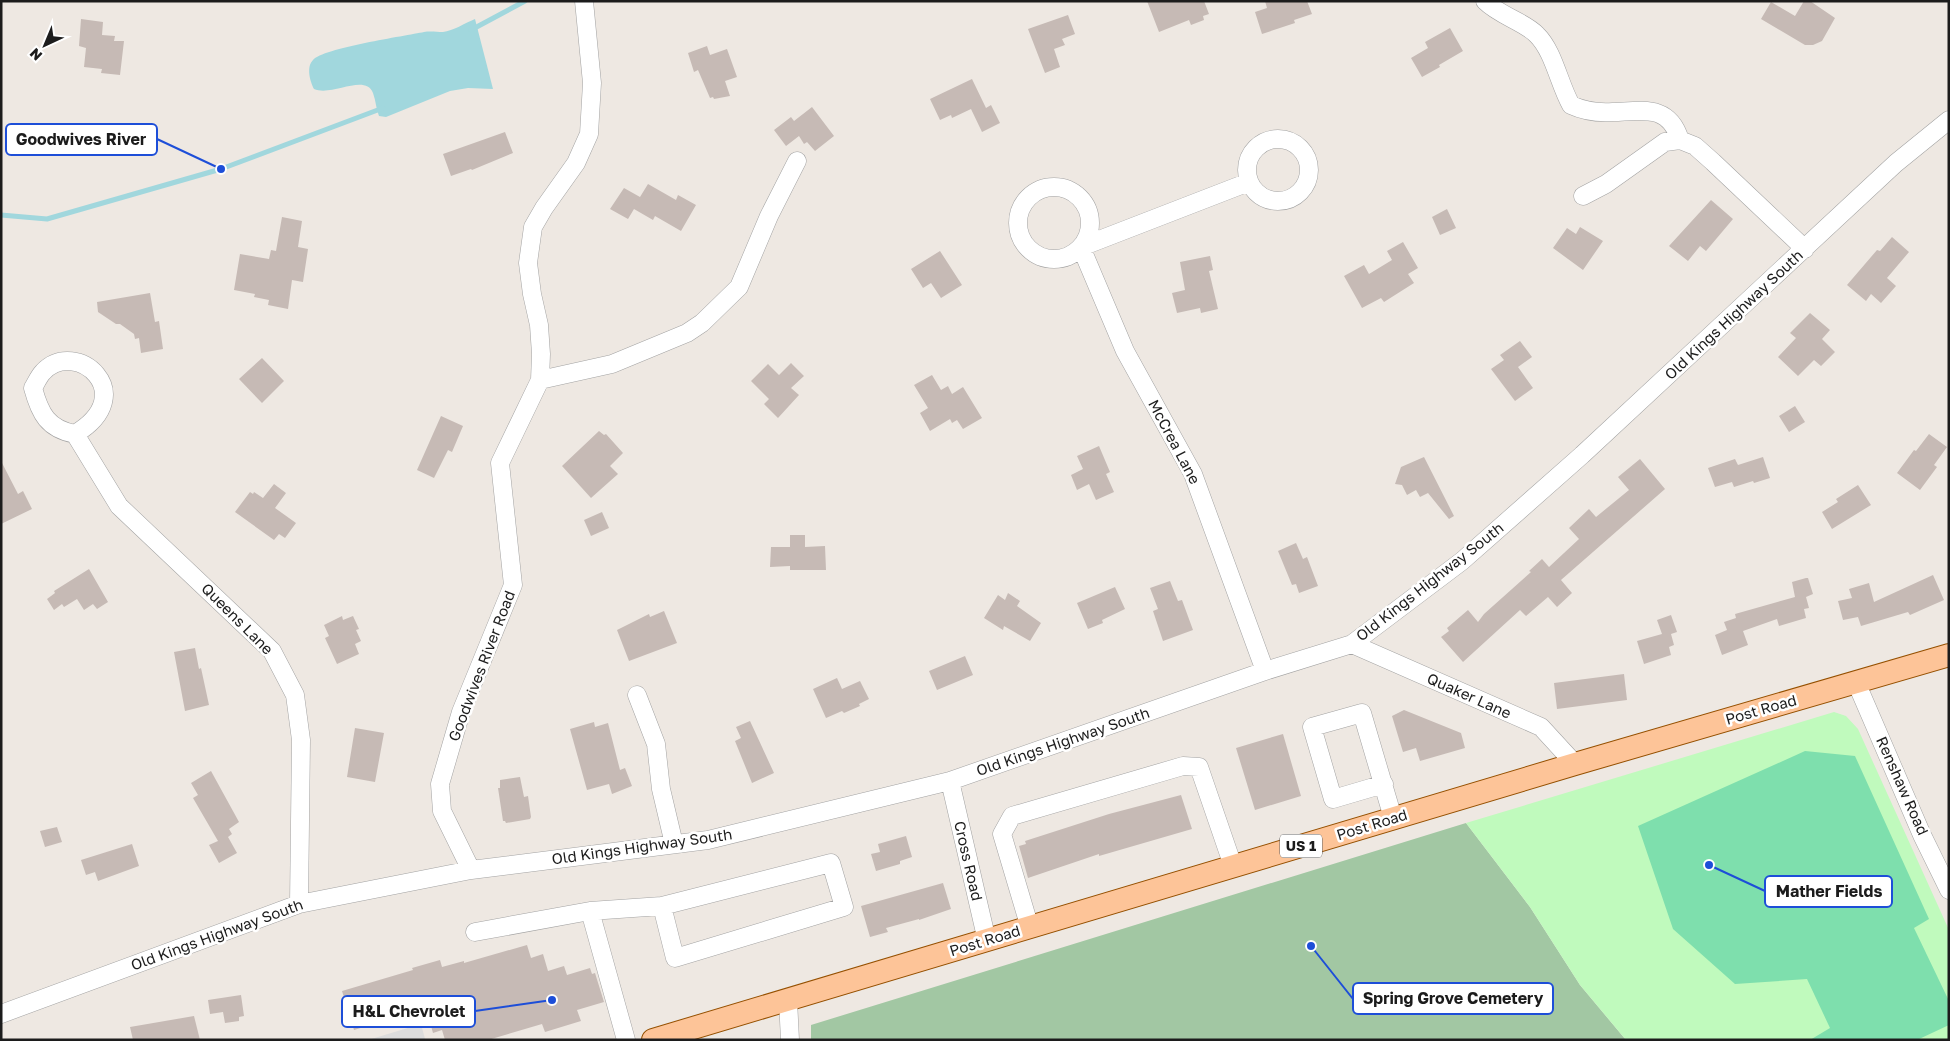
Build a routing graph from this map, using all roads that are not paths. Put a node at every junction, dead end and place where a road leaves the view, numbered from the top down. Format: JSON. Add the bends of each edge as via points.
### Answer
{"nodes":[{"id":1,"x":584,"y":1,"type":"edge"},
{"id":2,"x":1485,"y":1,"type":"edge"},
{"id":3,"x":1949,"y":120,"type":"edge"},
{"id":4,"x":1680,"y":140,"type":"junction"},
{"id":5,"x":797,"y":162,"type":"dead end"},
{"id":6,"x":1249,"y":182,"type":"dead end"},
{"id":7,"x":1583,"y":196,"type":"dead end"},
{"id":8,"x":1081,"y":247,"type":"junction"},
{"id":9,"x":1805,"y":249,"type":"junction"},
{"id":10,"x":540,"y":380,"type":"junction"},
{"id":11,"x":75,"y":434,"type":"junction"},
{"id":12,"x":1352,"y":644,"type":"junction"},
{"id":13,"x":1949,"y":655,"type":"edge"},
{"id":14,"x":1264,"y":671,"type":"junction"},
{"id":15,"x":1856,"y":682,"type":"junction"},
{"id":16,"x":637,"y":695,"type":"dead end"},
{"id":17,"x":1575,"y":764,"type":"junction"},
{"id":18,"x":950,"y":781,"type":"junction"},
{"id":19,"x":1384,"y":784,"type":"junction"},
{"id":20,"x":1393,"y":818,"type":"junction"},
{"id":21,"x":674,"y":844,"type":"junction"},
{"id":22,"x":1233,"y":866,"type":"junction"},
{"id":23,"x":471,"y":870,"type":"junction"},
{"id":24,"x":1949,"y":890,"type":"edge"},
{"id":25,"x":300,"y":904,"type":"junction"},
{"id":26,"x":662,"y":906,"type":"junction"},
{"id":27,"x":590,"y":911,"type":"junction"},
{"id":28,"x":1030,"y":928,"type":"junction"},
{"id":29,"x":475,"y":932,"type":"dead end"},
{"id":30,"x":987,"y":941,"type":"junction"},
{"id":31,"x":788,"y":1000,"type":"junction"},
{"id":32,"x":1,"y":1014,"type":"edge"},
{"id":33,"x":626,"y":1040,"type":"edge"},
{"id":34,"x":653,"y":1040,"type":"edge"},
{"id":35,"x":790,"y":1040,"type":"edge"}],
"edges":[{"from":1,"to":10,"type":"street","name":"Goodwives River Road","via":[[592,83],[589,134],[576,163],[537,221],[530,242],[528,263],[539,325]]},
{"from":2,"to":4,"type":"street","via":[[1538,35],[1571,105],[1581,110],[1658,112],[1674,126]]},
{"from":3,"to":9,"type":"street","name":"Old Kings Highway South","via":[[1896,163]]},
{"from":4,"to":7,"type":"street","via":[[1665,142],[1606,184]]},
{"from":4,"to":9,"type":"street","via":[[1694,146],[1713,162]]},
{"from":5,"to":10,"type":"street","via":[[769,216],[739,287],[702,323],[687,333],[612,364]]},
{"from":6,"to":8,"type":"street"},
{"from":8,"to":8,"type":"street","via":[[1088,235],[1090,221],[1086,208],[1074,193],[1052,187],[1038,190],[1027,199],[1020,211],[1018,225],[1021,239],[1029,250],[1042,257],[1056,259],[1069,256]]},
{"from":8,"to":14,"type":"street","name":"McCrea Lane","via":[[1125,351],[1194,474]]},
{"from":9,"to":12,"type":"street","name":"Old Kings Highway South","via":[[1582,456],[1470,554]]},
{"from":10,"to":23,"type":"street","name":"Goodwives River Road","via":[[500,463],[513,585],[461,712],[440,784],[442,811]]},
{"from":11,"to":11,"type":"street","via":[[63,432],[48,422],[38,408],[33,388],[42,372],[57,362],[77,362],[92,369],[101,384],[105,400],[98,416]]},
{"from":11,"to":25,"type":"street","name":"Queens Lane","via":[[119,506],[272,651],[295,695],[301,740]]},
{"from":12,"to":14,"type":"street","name":"Old Kings Highway South"},
{"from":12,"to":17,"type":"street","name":"Quaker Lane","via":[[1541,727]]},
{"from":13,"to":15,"type":"main road","name":"Post Road","number":"US 1"},
{"from":14,"to":18,"type":"street","name":"Old Kings Highway South"},
{"from":15,"to":17,"type":"main road","name":"Post Road","number":"US 1"},
{"from":15,"to":24,"type":"street","name":"Renshaw Road"},
{"from":16,"to":21,"type":"street","via":[[656,744],[661,789]]},
{"from":17,"to":20,"type":"main road","name":"Post Road","number":"US 1"},
{"from":18,"to":21,"type":"street","name":"Old Kings Highway South","via":[[708,840]]},
{"from":18,"to":30,"type":"street","name":"Cross Road"},
{"from":19,"to":19,"type":"street","via":[[1362,713],[1312,727],[1334,798]]},
{"from":19,"to":20,"type":"street"},
{"from":20,"to":22,"type":"main road","name":"Post Road","number":"US 1"},
{"from":21,"to":23,"type":"street","name":"Old Kings Highway South"},
{"from":22,"to":28,"type":"main road","name":"Post Road","number":"US 1"},
{"from":22,"to":28,"type":"street","via":[[1199,767],[1183,766],[1012,816],[1002,834]]},
{"from":23,"to":25,"type":"street","name":"Old Kings Highway South"},
{"from":25,"to":32,"type":"street","name":"Old Kings Highway South"},
{"from":26,"to":26,"type":"street","via":[[832,864],[844,907],[675,958]]},
{"from":26,"to":27,"type":"street"},
{"from":27,"to":29,"type":"street"},
{"from":27,"to":33,"type":"street"},
{"from":28,"to":30,"type":"main road","name":"Post Road","number":"US 1"},
{"from":30,"to":31,"type":"main road","name":"Post Road","number":"US 1"},
{"from":31,"to":34,"type":"main road","name":"Post Road","number":"US 1"},
{"from":31,"to":35,"type":"street"}]}
